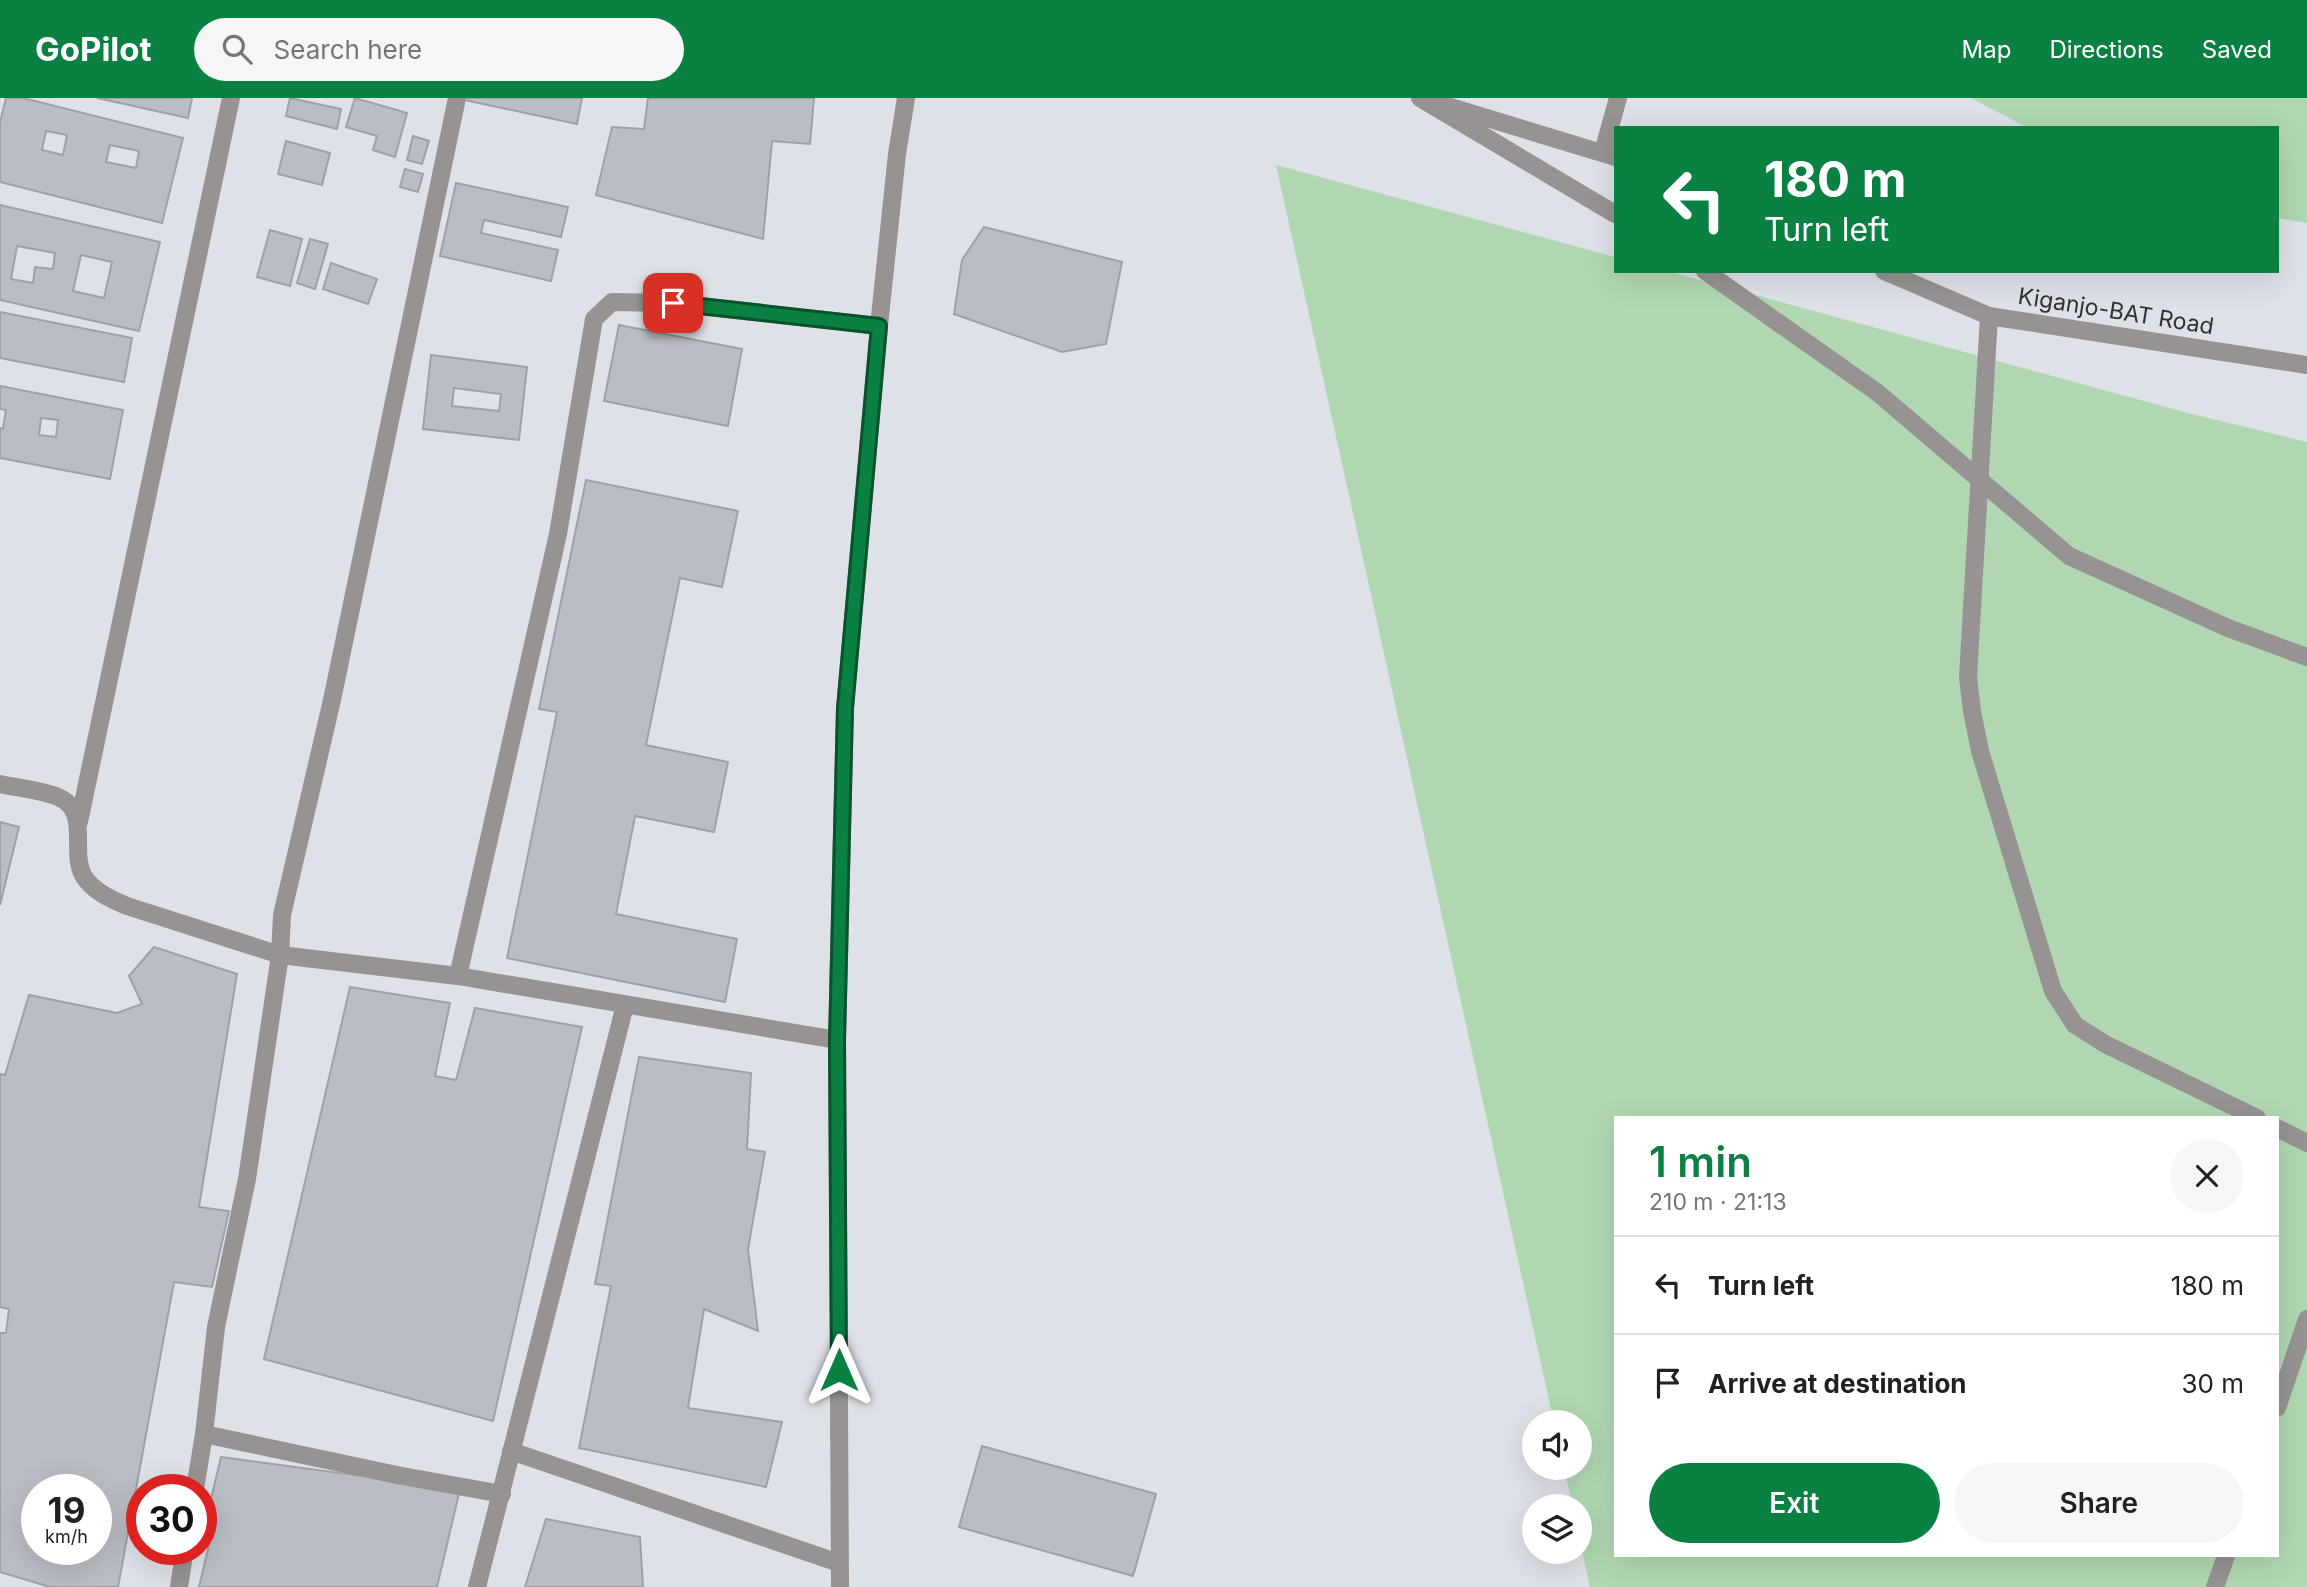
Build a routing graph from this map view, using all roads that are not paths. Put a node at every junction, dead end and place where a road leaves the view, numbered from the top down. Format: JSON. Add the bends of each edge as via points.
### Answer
{"nodes":[{"id":1,"x":231,"y":98,"type":"edge"},
{"id":2,"x":457,"y":98,"type":"edge"},
{"id":3,"x":906,"y":98,"type":"edge"},
{"id":4,"x":1420,"y":98,"type":"edge"},
{"id":5,"x":1618,"y":98,"type":"edge"},
{"id":6,"x":1609,"y":154,"type":"edge"},
{"id":7,"x":1614,"y":213,"type":"edge"},
{"id":8,"x":1707,"y":273,"type":"edge"},
{"id":9,"x":1889,"y":273,"type":"edge"},
{"id":10,"x":1989,"y":316,"type":"junction"},
{"id":11,"x":879,"y":326,"type":"junction"},
{"id":12,"x":2307,"y":365,"type":"edge"},
{"id":13,"x":1979,"y":480,"type":"junction"},
{"id":14,"x":2307,"y":657,"type":"edge"},
{"id":15,"x":0,"y":784,"type":"edge"},
{"id":16,"x":79,"y":822,"type":"junction"},
{"id":17,"x":280,"y":955,"type":"junction"},
{"id":18,"x":457,"y":976,"type":"junction"},
{"id":19,"x":625,"y":1005,"type":"junction"},
{"id":20,"x":837,"y":1040,"type":"junction"},
{"id":21,"x":2253,"y":1116,"type":"edge"},
{"id":22,"x":2279,"y":1129,"type":"edge"},
{"id":23,"x":2307,"y":1143,"type":"edge"},
{"id":24,"x":2307,"y":1319,"type":"edge"},
{"id":25,"x":2279,"y":1402,"type":"edge"},
{"id":26,"x":204,"y":1434,"type":"junction"},
{"id":27,"x":511,"y":1451,"type":"junction"},
{"id":28,"x":197,"y":1474,"type":"edge"},
{"id":29,"x":502,"y":1494,"type":"junction"},
{"id":30,"x":2226,"y":1557,"type":"edge"},
{"id":31,"x":839,"y":1563,"type":"junction"},
{"id":32,"x":182,"y":1565,"type":"edge"},
{"id":33,"x":179,"y":1587,"type":"edge"},
{"id":34,"x":477,"y":1587,"type":"edge"},
{"id":35,"x":839,"y":1587,"type":"edge"},
{"id":36,"x":2215,"y":1587,"type":"edge"}],
"edges":[{"from":1,"to":16,"type":"street"},
{"from":2,"to":17,"type":"street","via":[[332,700],[282,915]]},
{"from":3,"to":11,"type":"street"},
{"from":4,"to":6,"type":"street"},
{"from":4,"to":7,"type":"street"},
{"from":5,"to":6,"type":"street"},
{"from":8,"to":13,"type":"street","via":[[1878,393]]},
{"from":9,"to":10,"type":"street","name":"Kiganjo-BAT Road"},
{"from":10,"to":12,"type":"street","name":"Kiganjo-BAT Road"},
{"from":10,"to":13,"type":"street"},
{"from":11,"to":18,"type":"street","via":[[673,303],[612,302],[594,319],[558,534]]},
{"from":11,"to":20,"type":"street","via":[[845,708]]},
{"from":13,"to":14,"type":"street","via":[[2069,556],[2228,628]]},
{"from":13,"to":21,"type":"street","via":[[1968,677],[1972,711],[2053,991],[2075,1025],[2105,1044]]},
{"from":15,"to":16,"type":"street","via":[[58,797],[70,805]]},
{"from":16,"to":17,"type":"street","via":[[77,844],[83,875],[104,896]]},
{"from":17,"to":18,"type":"street"},
{"from":17,"to":26,"type":"street","via":[[247,1180],[216,1327]]},
{"from":18,"to":19,"type":"street"},
{"from":19,"to":20,"type":"street"},
{"from":19,"to":27,"type":"street"},
{"from":20,"to":31,"type":"street"},
{"from":22,"to":23,"type":"street"},
{"from":24,"to":25,"type":"street"},
{"from":26,"to":28,"type":"street"},
{"from":26,"to":29,"type":"street"},
{"from":27,"to":29,"type":"street"},
{"from":27,"to":31,"type":"street"},
{"from":29,"to":34,"type":"street"},
{"from":30,"to":36,"type":"street"},
{"from":31,"to":35,"type":"street"},
{"from":32,"to":33,"type":"street"}]}
